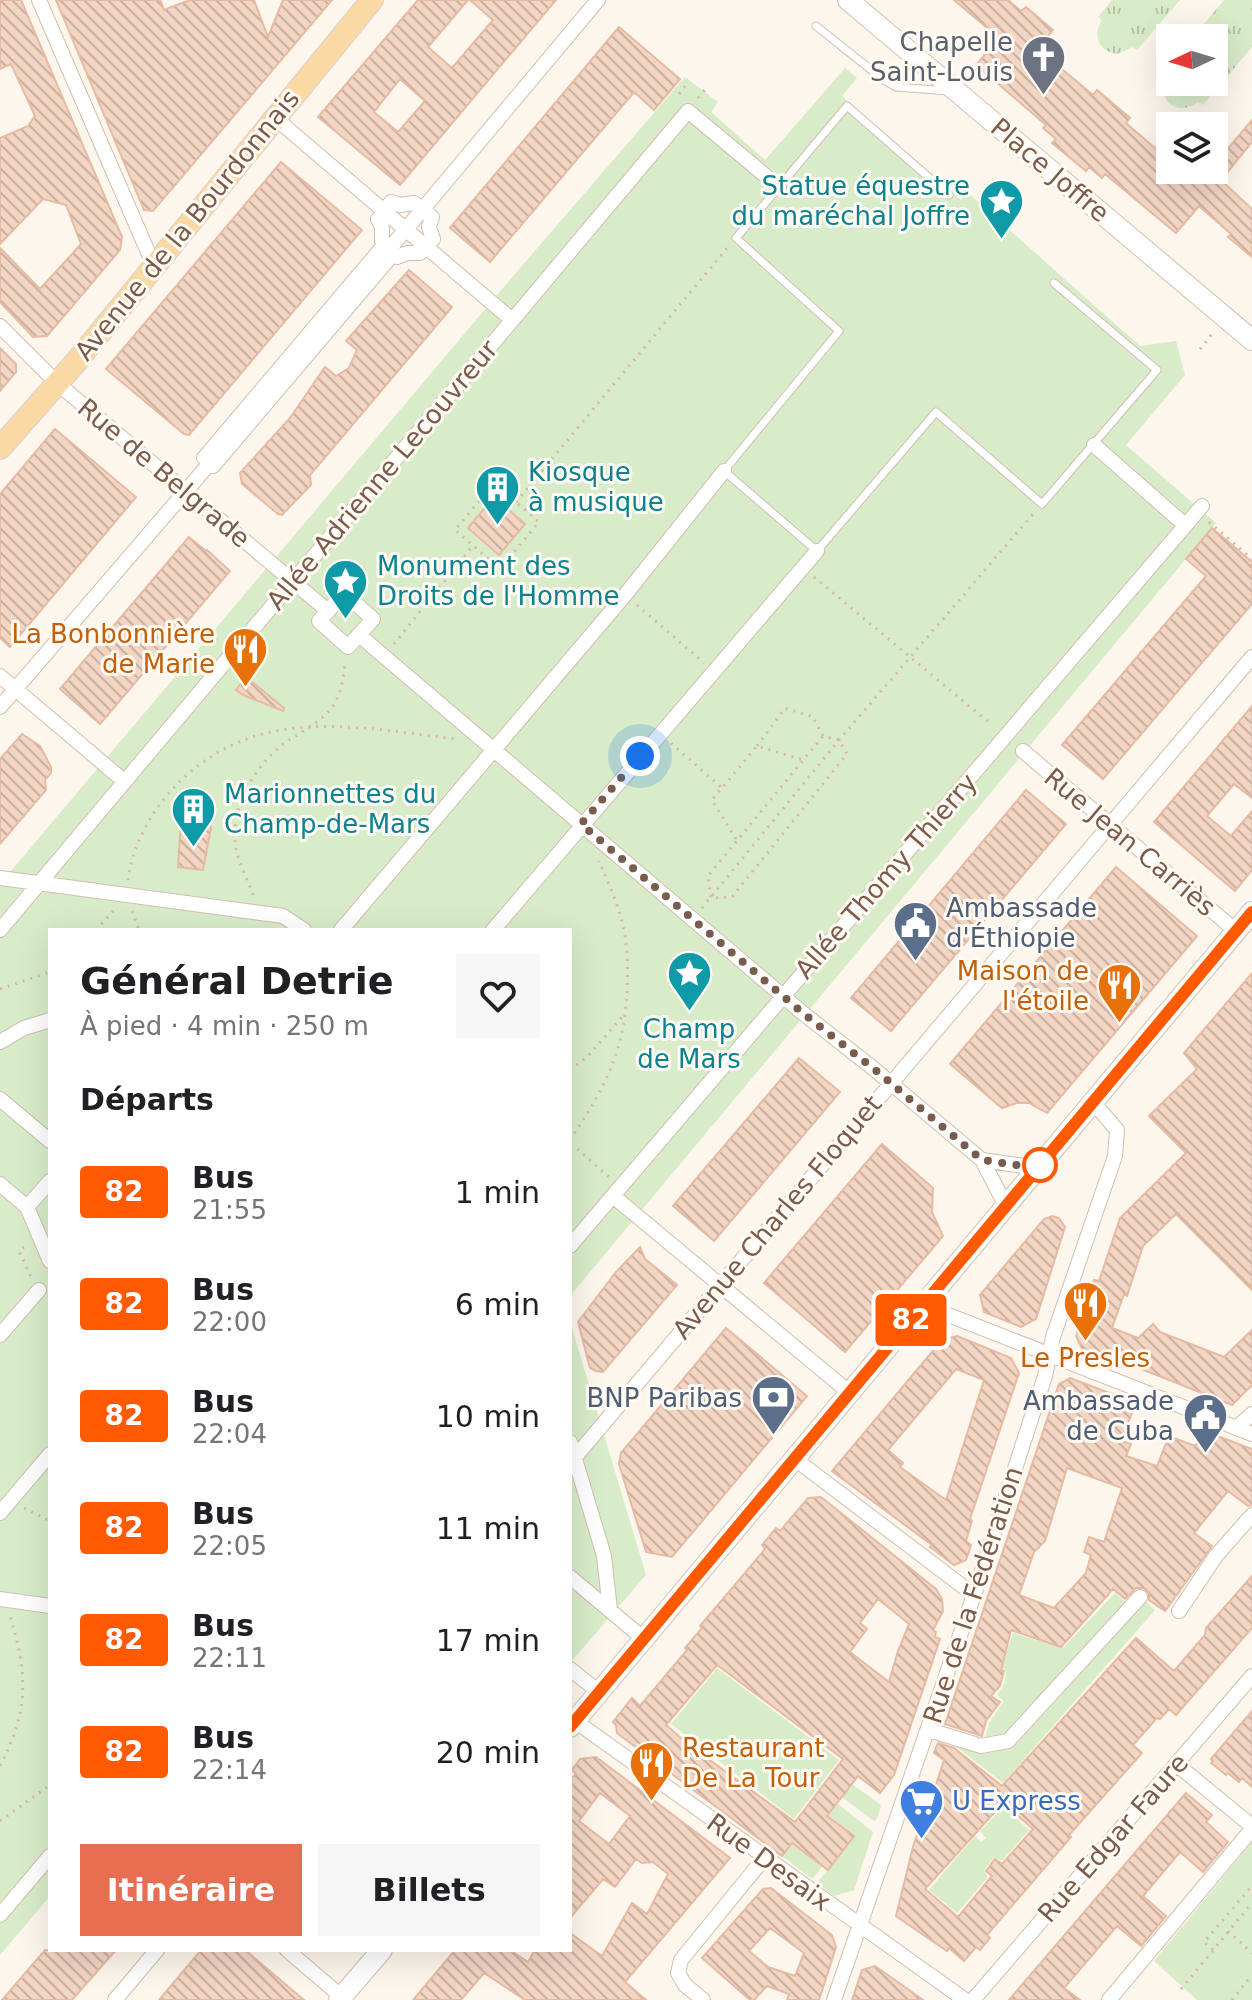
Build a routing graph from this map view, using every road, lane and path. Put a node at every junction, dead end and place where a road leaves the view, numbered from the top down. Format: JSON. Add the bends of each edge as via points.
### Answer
{"nodes":[{"id":1,"x":39,"y":0,"type":"edge"},
{"id":2,"x":372,"y":0,"type":"edge"},
{"id":3,"x":598,"y":0,"type":"edge"},
{"id":4,"x":850,"y":1,"type":"edge"},
{"id":5,"x":816,"y":26,"type":"dead end"},
{"id":6,"x":686,"y":85,"type":"dead end"},
{"id":7,"x":956,"y":91,"type":"junction"},
{"id":8,"x":679,"y":94,"type":"dead end"},
{"id":9,"x":275,"y":118,"type":"junction"},
{"id":10,"x":779,"y":187,"type":"junction"},
{"id":11,"x":949,"y":195,"type":"dead end"},
{"id":12,"x":422,"y":210,"type":"junction"},
{"id":13,"x":384,"y":211,"type":"junction"},
{"id":14,"x":405,"y":229,"type":"junction"},
{"id":15,"x":736,"y":238,"type":"junction"},
{"id":16,"x":426,"y":247,"type":"junction"},
{"id":17,"x":154,"y":266,"type":"junction"},
{"id":18,"x":1054,"y":283,"type":"dead end"},
{"id":19,"x":512,"y":320,"type":"junction"},
{"id":20,"x":1,"y":328,"type":"edge"},
{"id":21,"x":1252,"y":340,"type":"edge"},
{"id":22,"x":57,"y":383,"type":"junction"},
{"id":23,"x":1094,"y":445,"type":"junction"},
{"id":24,"x":0,"y":448,"type":"edge"},
{"id":25,"x":210,"y":463,"type":"junction"},
{"id":26,"x":724,"y":471,"type":"junction"},
{"id":27,"x":187,"y":490,"type":"junction"},
{"id":28,"x":516,"y":502,"type":"junction"},
{"id":29,"x":1042,"y":504,"type":"junction"},
{"id":30,"x":1200,"y":509,"type":"joint"},
{"id":31,"x":1185,"y":525,"type":"junction"},
{"id":32,"x":473,"y":546,"type":"junction"},
{"id":33,"x":817,"y":551,"type":"junction"},
{"id":34,"x":1252,"y":559,"type":"edge"},
{"id":35,"x":802,"y":567,"type":"junction"},
{"id":36,"x":292,"y":581,"type":"junction"},
{"id":37,"x":625,"y":595,"type":"junction"},
{"id":38,"x":328,"y":611,"type":"junction"},
{"id":39,"x":362,"y":637,"type":"junction"},
{"id":40,"x":384,"y":656,"type":"junction"},
{"id":41,"x":911,"y":657,"type":"junction"},
{"id":42,"x":1252,"y":657,"type":"edge"},
{"id":43,"x":713,"y":670,"type":"junction"},
{"id":44,"x":0,"y":676,"type":"edge"},
{"id":45,"x":16,"y":689,"type":"junction"},
{"id":46,"x":0,"y":707,"type":"edge"},
{"id":47,"x":308,"y":727,"type":"junction"},
{"id":48,"x":659,"y":734,"type":"junction"},
{"id":49,"x":823,"y":736,"type":"junction"},
{"id":50,"x":1005,"y":736,"type":"junction"},
{"id":51,"x":454,"y":739,"type":"dead end"},
{"id":52,"x":839,"y":740,"type":"junction"},
{"id":53,"x":757,"y":746,"type":"junction"},
{"id":54,"x":494,"y":749,"type":"junction"},
{"id":55,"x":1023,"y":751,"type":"dead end"},
{"id":56,"x":803,"y":760,"type":"junction"},
{"id":57,"x":124,"y":781,"type":"junction"},
{"id":58,"x":722,"y":788,"type":"junction"},
{"id":59,"x":581,"y":824,"type":"junction"},
{"id":60,"x":1109,"y":824,"type":"junction"},
{"id":61,"x":737,"y":840,"type":"junction"},
{"id":62,"x":1,"y":878,"type":"edge"},
{"id":63,"x":38,"y":883,"type":"junction"},
{"id":64,"x":127,"y":895,"type":"junction"},
{"id":65,"x":711,"y":898,"type":"junction"},
{"id":66,"x":1252,"y":912,"type":"edge"},
{"id":67,"x":261,"y":913,"type":"junction"},
{"id":68,"x":693,"y":919,"type":"junction"},
{"id":69,"x":98,"y":928,"type":"edge"},
{"id":70,"x":138,"y":928,"type":"edge"},
{"id":71,"x":301,"y":928,"type":"edge"},
{"id":72,"x":343,"y":928,"type":"edge"},
{"id":73,"x":495,"y":928,"type":"edge"},
{"id":74,"x":0,"y":930,"type":"edge"},
{"id":75,"x":1236,"y":931,"type":"junction"},
{"id":76,"x":48,"y":972,"type":"edge"},
{"id":77,"x":0,"y":989,"type":"edge"},
{"id":78,"x":783,"y":996,"type":"junction"},
{"id":79,"x":623,"y":1015,"type":"junction"},
{"id":80,"x":48,"y":1021,"type":"edge"},
{"id":81,"x":0,"y":1042,"type":"edge"},
{"id":82,"x":572,"y":1068,"type":"edge"},
{"id":83,"x":891,"y":1083,"type":"junction"},
{"id":84,"x":0,"y":1099,"type":"edge"},
{"id":85,"x":1093,"y":1102,"type":"junction"},
{"id":86,"x":572,"y":1137,"type":"edge"},
{"id":87,"x":48,"y":1139,"type":"edge"},
{"id":88,"x":572,"y":1147,"type":"edge"},
{"id":89,"x":982,"y":1160,"type":"junction"},
{"id":90,"x":1002,"y":1163,"type":"junction"},
{"id":91,"x":1038,"y":1168,"type":"junction"},
{"id":92,"x":991,"y":1177,"type":"junction"},
{"id":93,"x":48,"y":1183,"type":"edge"},
{"id":94,"x":0,"y":1184,"type":"edge"},
{"id":95,"x":617,"y":1192,"type":"junction"},
{"id":96,"x":1006,"y":1206,"type":"junction"},
{"id":97,"x":27,"y":1207,"type":"junction"},
{"id":98,"x":572,"y":1244,"type":"edge"},
{"id":99,"x":24,"y":1247,"type":"dead end"},
{"id":100,"x":48,"y":1256,"type":"edge"},
{"id":101,"x":719,"y":1285,"type":"junction"},
{"id":102,"x":39,"y":1290,"type":"joint"},
{"id":103,"x":923,"y":1305,"type":"junction"},
{"id":104,"x":0,"y":1335,"type":"edge"},
{"id":105,"x":1049,"y":1354,"type":"junction"},
{"id":106,"x":850,"y":1393,"type":"junction"},
{"id":107,"x":1252,"y":1414,"type":"edge"},
{"id":108,"x":1236,"y":1428,"type":"junction"},
{"id":109,"x":1252,"y":1434,"type":"edge"},
{"id":110,"x":795,"y":1459,"type":"junction"},
{"id":111,"x":48,"y":1461,"type":"edge"},
{"id":112,"x":572,"y":1461,"type":"edge"},
{"id":113,"x":10,"y":1500,"type":"junction"},
{"id":114,"x":0,"y":1513,"type":"edge"},
{"id":115,"x":1252,"y":1515,"type":"edge"},
{"id":116,"x":48,"y":1520,"type":"edge"},
{"id":117,"x":572,"y":1579,"type":"edge"},
{"id":118,"x":974,"y":1595,"type":"junction"},
{"id":119,"x":1140,"y":1597,"type":"dead end"},
{"id":120,"x":3,"y":1599,"type":"edge"},
{"id":121,"x":48,"y":1606,"type":"edge"},
{"id":122,"x":610,"y":1610,"type":"junction"},
{"id":123,"x":1179,"y":1611,"type":"dead end"},
{"id":124,"x":644,"y":1639,"type":"junction"},
{"id":125,"x":572,"y":1671,"type":"edge"},
{"id":126,"x":1252,"y":1676,"type":"edge"},
{"id":127,"x":599,"y":1692,"type":"junction"},
{"id":128,"x":572,"y":1724,"type":"edge"},
{"id":129,"x":929,"y":1730,"type":"junction"},
{"id":130,"x":1176,"y":1764,"type":"junction"},
{"id":131,"x":0,"y":1766,"type":"edge"},
{"id":132,"x":48,"y":1786,"type":"edge"},
{"id":133,"x":0,"y":1821,"type":"edge"},
{"id":134,"x":1252,"y":1827,"type":"edge"},
{"id":135,"x":765,"y":1857,"type":"junction"},
{"id":136,"x":48,"y":1858,"type":"edge"},
{"id":137,"x":1252,"y":1886,"type":"edge"},
{"id":138,"x":1252,"y":1903,"type":"edge"},
{"id":139,"x":0,"y":1915,"type":"edge"},
{"id":140,"x":860,"y":1925,"type":"junction"},
{"id":141,"x":1228,"y":1931,"type":"junction"},
{"id":142,"x":1213,"y":1950,"type":"junction"},
{"id":143,"x":155,"y":1952,"type":"edge"},
{"id":144,"x":289,"y":1952,"type":"edge"},
{"id":145,"x":380,"y":1952,"type":"edge"},
{"id":146,"x":1252,"y":1953,"type":"edge"},
{"id":147,"x":1252,"y":1975,"type":"edge"},
{"id":148,"x":1250,"y":1982,"type":"edge"},
{"id":149,"x":1181,"y":1989,"type":"dead end"},
{"id":150,"x":340,"y":1999,"type":"edge"},
{"id":151,"x":115,"y":2000,"type":"edge"},
{"id":152,"x":703,"y":2000,"type":"edge"},
{"id":153,"x":834,"y":2000,"type":"edge"},
{"id":154,"x":965,"y":2000,"type":"edge"},
{"id":155,"x":973,"y":2000,"type":"edge"},
{"id":156,"x":1109,"y":2000,"type":"edge"},
{"id":157,"x":1232,"y":2000,"type":"edge"}],
"edges":[{"from":1,"to":17,"type":"street"},
{"from":2,"to":9,"type":"main road","name":"Avenue de la Bourdonnais"},
{"from":3,"to":12,"type":"street"},
{"from":4,"to":7,"type":"main road","name":"Place Joffre"},
{"from":5,"to":7,"type":"lane","via":[[896,87]]},
{"from":6,"to":8,"type":"path"},
{"from":7,"to":21,"type":"main road","name":"Place Joffre"},
{"from":9,"to":13,"type":"street"},
{"from":9,"to":17,"type":"main road","name":"Avenue de la Bourdonnais"},
{"from":10,"to":11,"type":"lane","via":[[847,106]]},
{"from":10,"to":15,"type":"lane"},
{"from":10,"to":19,"type":"street","name":"Allée Adrienne Lecouvreur","via":[[688,111]]},
{"from":12,"to":13,"type":"street","via":[[414,203],[391,202]]},
{"from":12,"to":14,"type":"street"},
{"from":12,"to":16,"type":"street","via":[[432,217],[433,239]]},
{"from":13,"to":14,"type":"street"},
{"from":13,"to":25,"type":"street","via":[[378,219],[386,243],[204,458]]},
{"from":14,"to":16,"type":"street"},
{"from":14,"to":25,"type":"street"},
{"from":15,"to":26,"type":"lane","via":[[839,331]]},
{"from":15,"to":28,"type":"path"},
{"from":16,"to":19,"type":"street"},
{"from":16,"to":25,"type":"street","via":[[420,253],[393,254],[213,466]]},
{"from":17,"to":22,"type":"main road","name":"Avenue de la Bourdonnais"},
{"from":18,"to":23,"type":"lane","via":[[1157,370]]},
{"from":19,"to":36,"type":"street","name":"Allée Adrienne Lecouvreur"},
{"from":20,"to":22,"type":"street","name":"Rue de Belgrade"},
{"from":22,"to":24,"type":"main road","name":"Avenue de la Bourdonnais"},
{"from":22,"to":27,"type":"street","name":"Rue de Belgrade"},
{"from":23,"to":29,"type":"lane"},
{"from":23,"to":31,"type":"street"},
{"from":25,"to":27,"type":"street"},
{"from":26,"to":33,"type":"lane"},
{"from":26,"to":37,"type":"street"},
{"from":27,"to":36,"type":"street","name":"Rue de Belgrade"},
{"from":27,"to":45,"type":"street"},
{"from":28,"to":32,"type":"path","via":[[494,483],[455,530]]},
{"from":28,"to":32,"type":"path","via":[[539,522],[500,569]]},
{"from":29,"to":33,"type":"lane","via":[[936,412]]},
{"from":29,"to":41,"type":"path"},
{"from":30,"to":31,"type":"street","name":"Allée Thomy Thierry"},
{"from":30,"to":34,"type":"path"},
{"from":31,"to":50,"type":"street","name":"Allée Thomy Thierry"},
{"from":32,"to":40,"type":"path"},
{"from":33,"to":35,"type":"street"},
{"from":35,"to":41,"type":"path"},
{"from":35,"to":43,"type":"street"},
{"from":36,"to":38,"type":"street","name":"Rue de Belgrade"},
{"from":36,"to":57,"type":"street","name":"Allée Adrienne Lecouvreur"},
{"from":37,"to":43,"type":"path"},
{"from":37,"to":54,"type":"street"},
{"from":38,"to":39,"type":"street","via":[[319,621],[348,647]]},
{"from":38,"to":39,"type":"street","via":[[344,593],[373,619]]},
{"from":39,"to":40,"type":"street"},
{"from":39,"to":47,"type":"path","via":[[346,663],[341,691],[330,710]]},
{"from":40,"to":54,"type":"street"},
{"from":41,"to":50,"type":"path"},
{"from":41,"to":52,"type":"path"},
{"from":42,"to":60,"type":"street","name":"Avenue Charles Floquet"},
{"from":43,"to":48,"type":"street"},
{"from":44,"to":45,"type":"street"},
{"from":45,"to":46,"type":"street"},
{"from":45,"to":57,"type":"street"},
{"from":47,"to":51,"type":"path"},
{"from":47,"to":64,"type":"path","via":[[240,740],[183,777],[145,830],[129,869]]},
{"from":47,"to":67,"type":"path","via":[[262,765],[239,806],[236,850]]},
{"from":48,"to":58,"type":"path"},
{"from":48,"to":59,"type":"street"},
{"from":49,"to":52,"type":"path"},
{"from":49,"to":53,"type":"path","via":[[813,717],[785,708]]},
{"from":49,"to":56,"type":"path"},
{"from":50,"to":78,"type":"street","name":"Allée Thomy Thierry"},
{"from":52,"to":65,"type":"path"},
{"from":52,"to":65,"type":"path","via":[[847,754],[732,897]]},
{"from":53,"to":56,"type":"path"},
{"from":53,"to":58,"type":"path"},
{"from":54,"to":59,"type":"street"},
{"from":54,"to":72,"type":"street"},
{"from":55,"to":60,"type":"street","name":"Rue Jean Carriès"},
{"from":56,"to":61,"type":"path"},
{"from":57,"to":63,"type":"street","name":"Allée Adrienne Lecouvreur"},
{"from":58,"to":61,"type":"path","via":[[712,800]]},
{"from":59,"to":68,"type":"street"},
{"from":59,"to":73,"type":"street"},
{"from":59,"to":79,"type":"path","via":[[612,889],[626,941]]},
{"from":60,"to":75,"type":"street","name":"Rue Jean Carriès"},
{"from":60,"to":83,"type":"street","name":"Avenue Charles Floquet"},
{"from":61,"to":65,"type":"path","via":[[708,876]]},
{"from":62,"to":63,"type":"street"},
{"from":63,"to":64,"type":"street"},
{"from":63,"to":74,"type":"street","name":"Allée Adrienne Lecouvreur"},
{"from":64,"to":67,"type":"street"},
{"from":64,"to":69,"type":"path"},
{"from":64,"to":70,"type":"path"},
{"from":65,"to":68,"type":"path"},
{"from":66,"to":75,"type":"main road"},
{"from":67,"to":71,"type":"street","via":[[283,916]]},
{"from":68,"to":78,"type":"street"},
{"from":75,"to":85,"type":"main road"},
{"from":76,"to":77,"type":"path"},
{"from":78,"to":83,"type":"street"},
{"from":78,"to":95,"type":"street","name":"Allée Thomy Thierry"},
{"from":79,"to":82,"type":"path"},
{"from":79,"to":86,"type":"path","via":[[612,1065]]},
{"from":80,"to":81,"type":"street"},
{"from":83,"to":89,"type":"street"},
{"from":83,"to":101,"type":"street","name":"Avenue Charles Floquet"},
{"from":84,"to":87,"type":"street"},
{"from":85,"to":91,"type":"main road"},
{"from":85,"to":105,"type":"street","name":"Rue de la Fédération","via":[[1117,1130],[1115,1156]]},
{"from":88,"to":95,"type":"path"},
{"from":89,"to":90,"type":"street"},
{"from":89,"to":92,"type":"street"},
{"from":90,"to":91,"type":"street"},
{"from":90,"to":92,"type":"street"},
{"from":91,"to":96,"type":"main road"},
{"from":92,"to":96,"type":"street"},
{"from":93,"to":97,"type":"street"},
{"from":94,"to":97,"type":"street"},
{"from":95,"to":98,"type":"street","name":"Allée Thomy Thierry"},
{"from":95,"to":101,"type":"street"},
{"from":96,"to":103,"type":"main road"},
{"from":97,"to":100,"type":"street"},
{"from":99,"to":102,"type":"path","via":[[19,1251]]},
{"from":101,"to":106,"type":"street"},
{"from":101,"to":112,"type":"street","name":"Avenue Charles Floquet"},
{"from":102,"to":104,"type":"street"},
{"from":103,"to":105,"type":"street"},
{"from":103,"to":106,"type":"main road"},
{"from":105,"to":108,"type":"street"},
{"from":105,"to":118,"type":"street","name":"Rue de la Fédération"},
{"from":106,"to":110,"type":"main road"},
{"from":107,"to":108,"type":"street"},
{"from":108,"to":109,"type":"street"},
{"from":110,"to":118,"type":"street"},
{"from":110,"to":124,"type":"main road"},
{"from":111,"to":113,"type":"street"},
{"from":112,"to":122,"type":"street","via":[[604,1556]]},
{"from":113,"to":114,"type":"street"},
{"from":113,"to":116,"type":"path"},
{"from":115,"to":123,"type":"street"},
{"from":117,"to":122,"type":"street"},
{"from":118,"to":129,"type":"street","name":"Rue de la Fédération"},
{"from":119,"to":129,"type":"street","via":[[1008,1741],[981,1746]]},
{"from":120,"to":121,"type":"street"},
{"from":120,"to":131,"type":"path","via":[[21,1652],[23,1684],[13,1741]]},
{"from":122,"to":124,"type":"street"},
{"from":124,"to":127,"type":"main road"},
{"from":125,"to":127,"type":"street"},
{"from":126,"to":130,"type":"street","name":"Rue Edgar Faure"},
{"from":127,"to":128,"type":"main road"},
{"from":128,"to":135,"type":"street","name":"Rue Desaix"},
{"from":129,"to":140,"type":"street","name":"Rue de la Fédération"},
{"from":130,"to":134,"type":"street"},
{"from":130,"to":155,"type":"street","name":"Rue Edgar Faure"},
{"from":132,"to":133,"type":"path"},
{"from":134,"to":156,"type":"street"},
{"from":135,"to":140,"type":"street","name":"Rue Desaix"},
{"from":135,"to":152,"type":"street","via":[[681,1960],[678,1973]]},
{"from":136,"to":139,"type":"street"},
{"from":137,"to":142,"type":"path","via":[[1204,1942]]},
{"from":138,"to":141,"type":"path"},
{"from":140,"to":153,"type":"street","name":"Rue de la Fédération"},
{"from":140,"to":154,"type":"street","name":"Rue Desaix"},
{"from":141,"to":142,"type":"path"},
{"from":141,"to":146,"type":"path"},
{"from":142,"to":149,"type":"path"},
{"from":143,"to":151,"type":"street"},
{"from":144,"to":150,"type":"street"},
{"from":145,"to":150,"type":"main road"},
{"from":147,"to":148,"type":"path"},
{"from":148,"to":157,"type":"path"}]}
